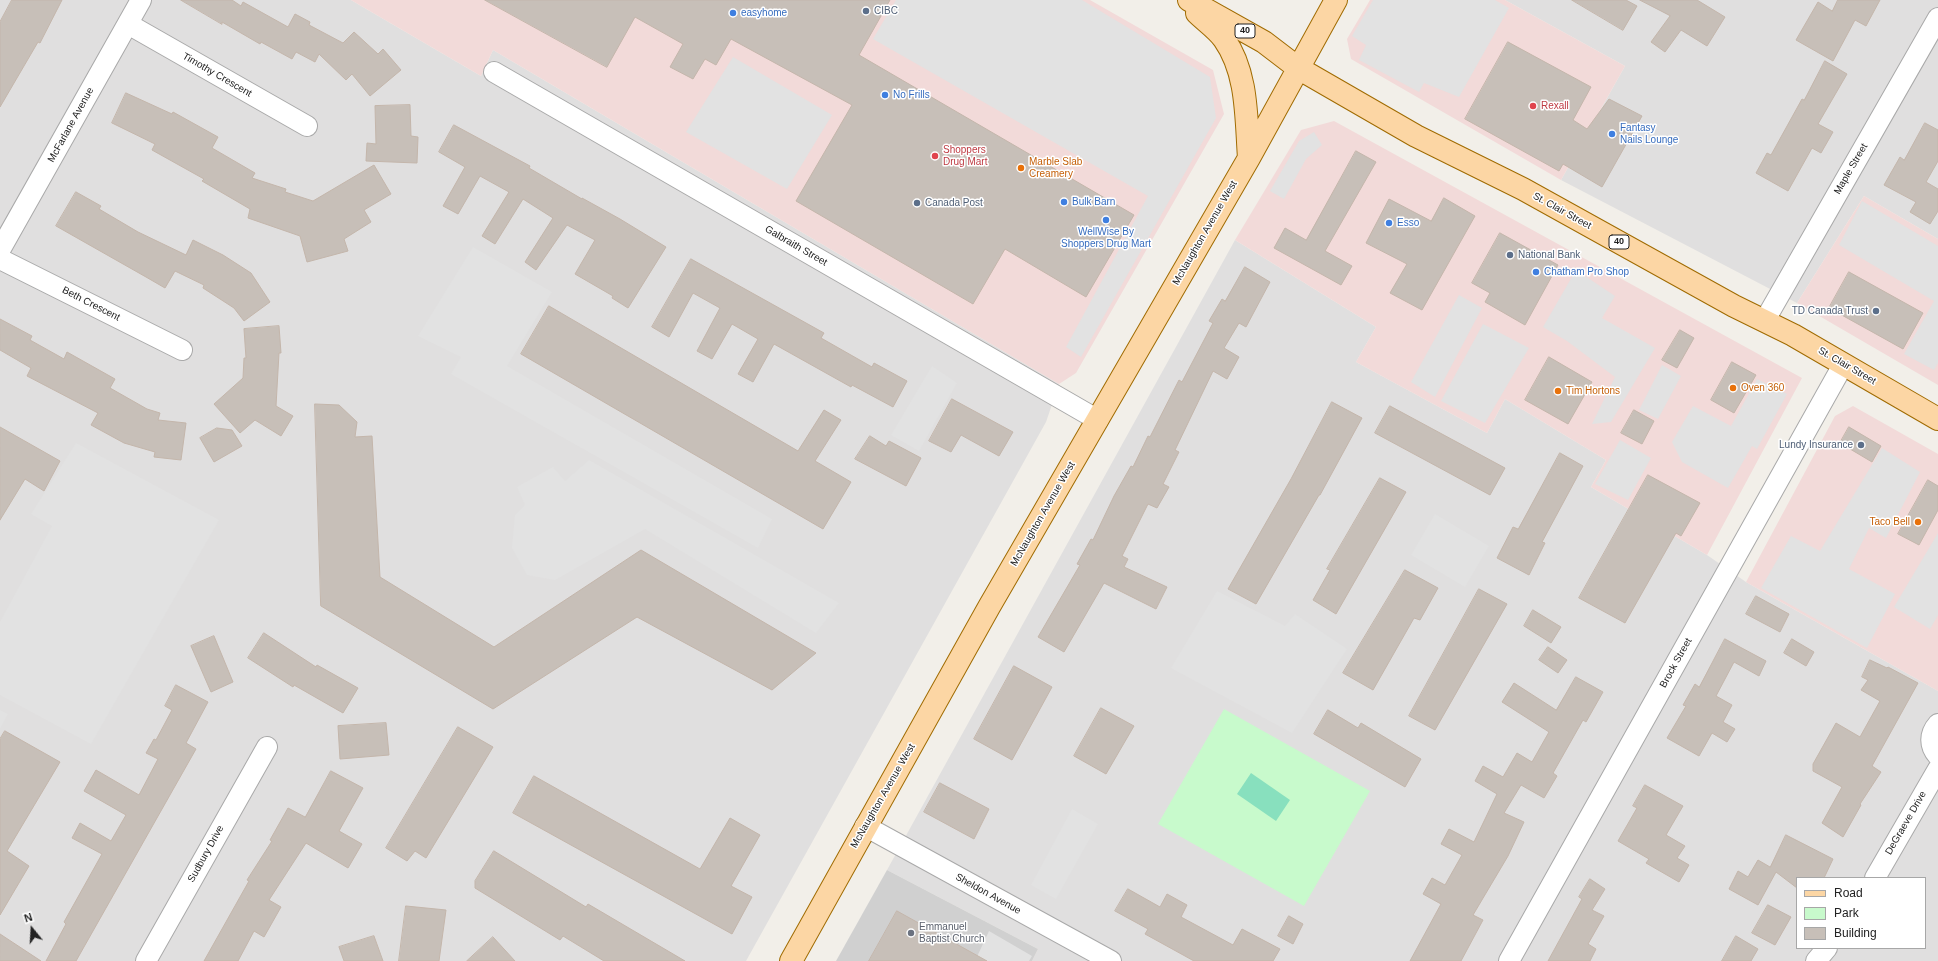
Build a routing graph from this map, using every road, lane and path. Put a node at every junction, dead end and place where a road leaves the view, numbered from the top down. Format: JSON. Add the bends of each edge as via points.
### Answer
{"nodes":[{"id":1,"x":141,"y":0,"type":"edge"},
{"id":2,"x":1183,"y":0,"type":"edge"},
{"id":3,"x":1189,"y":0,"type":"edge"},
{"id":4,"x":1336,"y":0,"type":"edge"},
{"id":5,"x":1938,"y":18,"type":"edge"},
{"id":6,"x":128,"y":24,"type":"junction"},
{"id":7,"x":1298,"y":68,"type":"junction"},
{"id":8,"x":494,"y":72,"type":"dead end"},
{"id":9,"x":307,"y":126,"type":"dead end"},
{"id":10,"x":1249,"y":158,"type":"junction"},
{"id":11,"x":0,"y":250,"type":"edge"},
{"id":12,"x":0,"y":259,"type":"edge"},
{"id":13,"x":1765,"y":320,"type":"junction"},
{"id":14,"x":182,"y":350,"type":"dead end"},
{"id":15,"x":1843,"y":365,"type":"junction"},
{"id":16,"x":1938,"y":419,"type":"edge"},
{"id":17,"x":1098,"y":420,"type":"junction"},
{"id":18,"x":1938,"y":724,"type":"edge"},
{"id":19,"x":266,"y":747,"type":"dead end"},
{"id":20,"x":1938,"y":756,"type":"edge"},
{"id":21,"x":1938,"y":769,"type":"edge"},
{"id":22,"x":865,"y":826,"type":"junction"},
{"id":23,"x":1876,"y":877,"type":"edge"},
{"id":24,"x":1826,"y":949,"type":"edge"},
{"id":25,"x":146,"y":961,"type":"edge"},
{"id":26,"x":791,"y":961,"type":"edge"},
{"id":27,"x":1111,"y":961,"type":"edge"},
{"id":28,"x":1509,"y":961,"type":"edge"},
{"id":29,"x":1816,"y":961,"type":"edge"}],
"edges":[{"from":1,"to":6,"type":"street","name":"McFarlane Avenue"},
{"from":2,"to":10,"type":"main road","via":[[1223,38],[1238,66],[1246,102]]},
{"from":3,"to":7,"type":"main road","name":"St. Clair Street","number":"40","via":[[1264,42]]},
{"from":4,"to":7,"type":"main road","name":"McNaughton Avenue West"},
{"from":5,"to":13,"type":"street","name":"Maple Street"},
{"from":6,"to":9,"type":"street","name":"Timothy Crescent"},
{"from":6,"to":11,"type":"street","name":"McFarlane Avenue"},
{"from":7,"to":10,"type":"main road","name":"McNaughton Avenue West"},
{"from":7,"to":13,"type":"main road","name":"St. Clair Street","number":"40","via":[[1416,136],[1523,189],[1734,306]]},
{"from":8,"to":17,"type":"street","name":"Galbraith Street"},
{"from":10,"to":17,"type":"main road","name":"McNaughton Avenue West"},
{"from":12,"to":14,"type":"street","name":"Beth Crescent"},
{"from":13,"to":15,"type":"main road","name":"St. Clair Street","number":"40"},
{"from":15,"to":16,"type":"main road","name":"St. Clair Street","number":"40"},
{"from":15,"to":28,"type":"street","name":"Brock Street"},
{"from":17,"to":22,"type":"main road","name":"McNaughton Avenue West"},
{"from":18,"to":20,"type":"street","via":[[1931,736],[1933,750]]},
{"from":19,"to":25,"type":"street","name":"Sudbury Drive"},
{"from":21,"to":23,"type":"street","name":"DeGraeve Drive"},
{"from":22,"to":26,"type":"main road","name":"McNaughton Avenue West"},
{"from":22,"to":27,"type":"street","name":"Sheldon Avenue"},
{"from":24,"to":29,"type":"street"}]}
